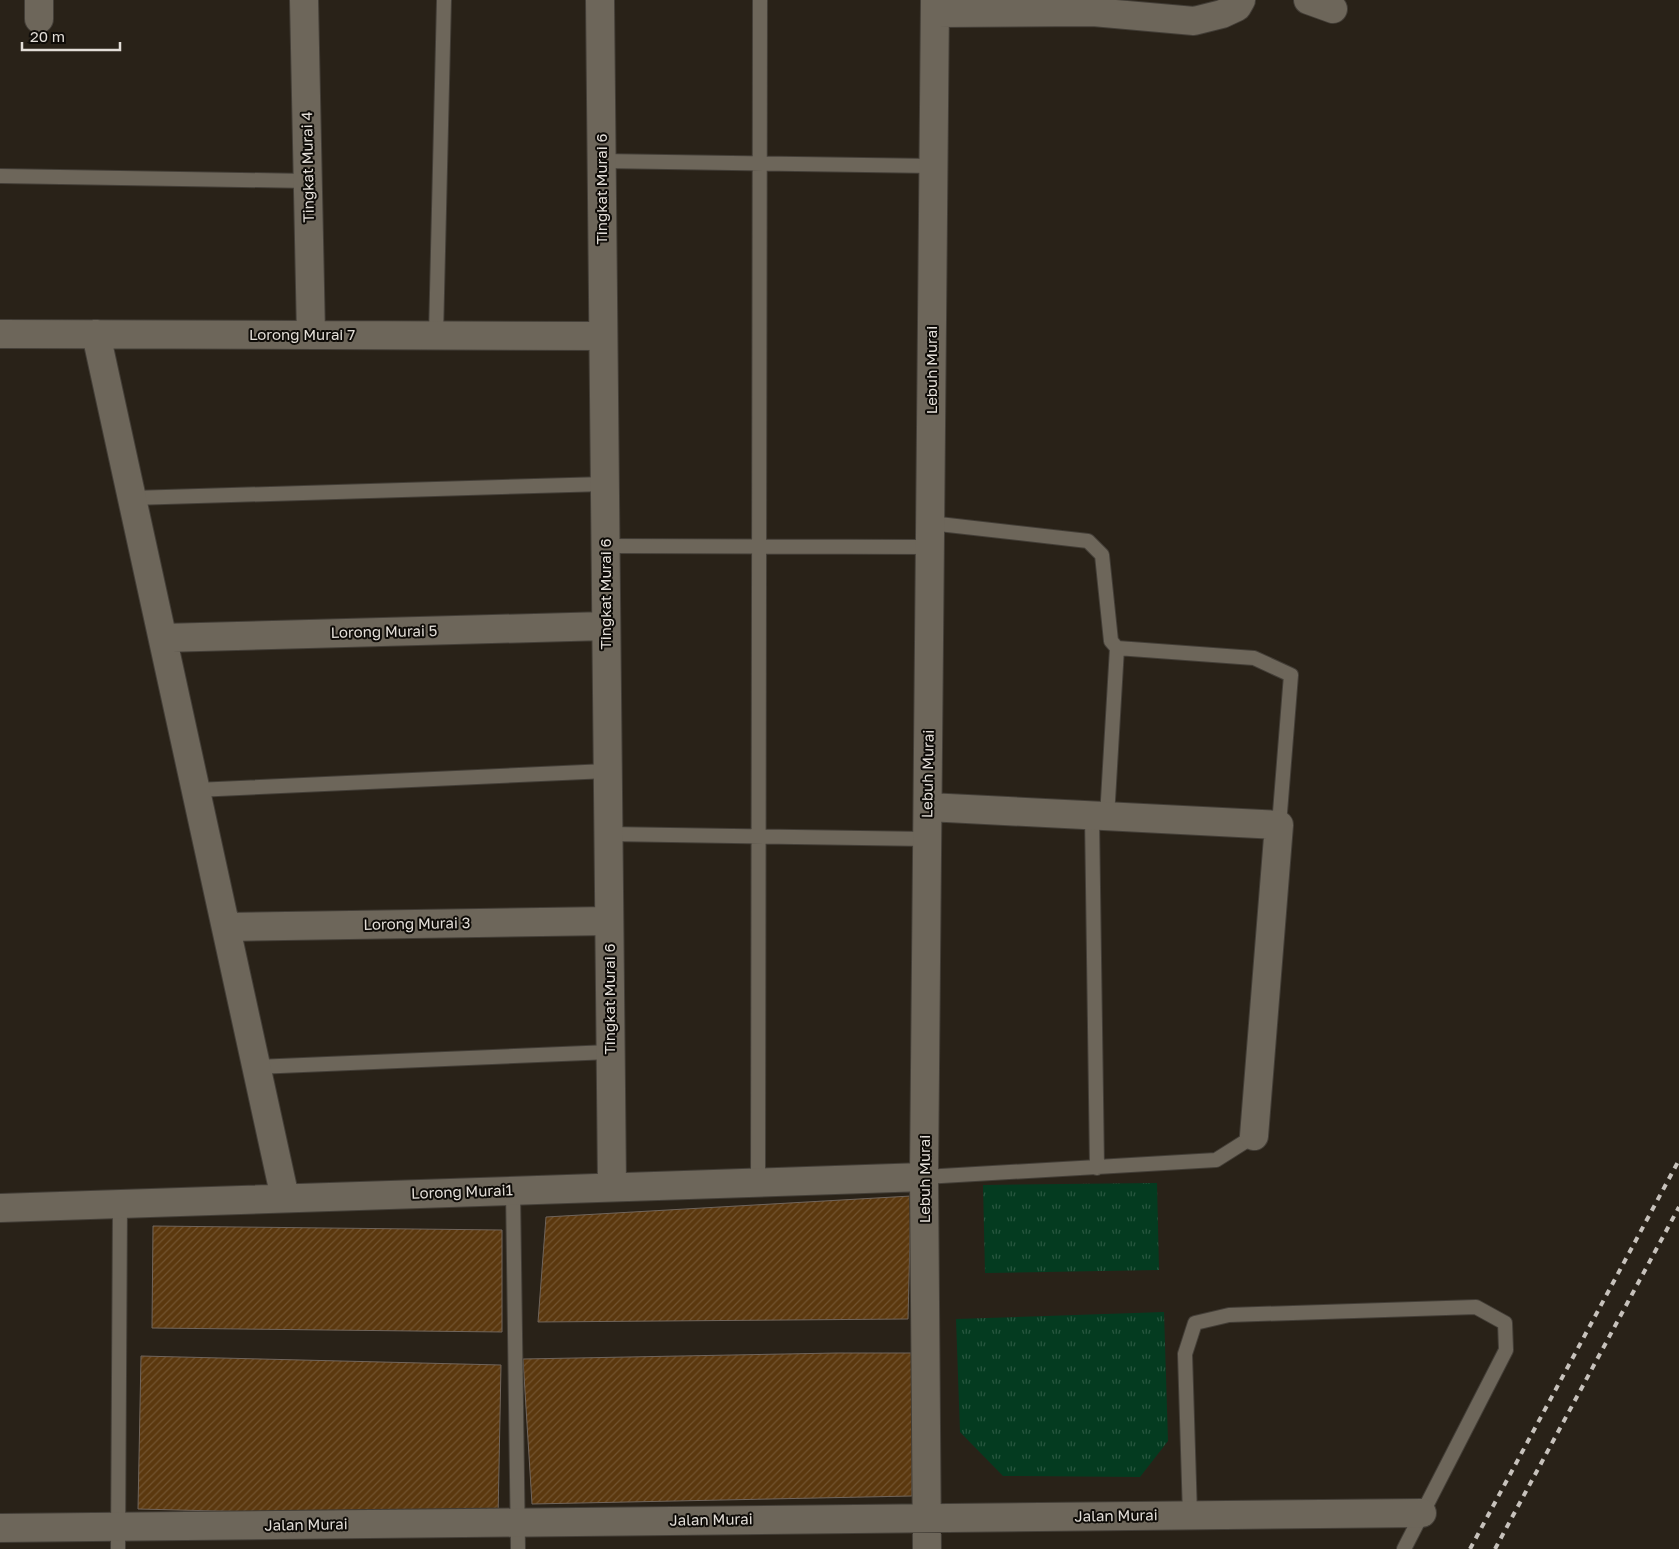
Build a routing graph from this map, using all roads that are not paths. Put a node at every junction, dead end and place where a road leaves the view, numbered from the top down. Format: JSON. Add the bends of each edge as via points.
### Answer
{"nodes":[{"id":1,"x":304,"y":0,"type":"edge"},
{"id":2,"x":444,"y":0,"type":"edge"},
{"id":3,"x":600,"y":0,"type":"edge"},
{"id":4,"x":760,"y":0,"type":"edge"},
{"id":5,"x":1241,"y":0,"type":"edge"},
{"id":6,"x":1093,"y":6,"type":"edge"},
{"id":7,"x":935,"y":7,"type":"edge"},
{"id":8,"x":602,"y":161,"type":"junction"},
{"id":9,"x":759,"y":163,"type":"junction"},
{"id":10,"x":933,"y":166,"type":"junction"},
{"id":11,"x":0,"y":176,"type":"edge"},
{"id":12,"x":308,"y":181,"type":"junction"},
{"id":13,"x":0,"y":334,"type":"edge"},
{"id":14,"x":96,"y":334,"type":"junction"},
{"id":15,"x":311,"y":335,"type":"junction"},
{"id":16,"x":436,"y":335,"type":"junction"},
{"id":17,"x":603,"y":336,"type":"junction"},
{"id":18,"x":605,"y":484,"type":"junction"},
{"id":19,"x":132,"y":498,"type":"junction"},
{"id":20,"x":930,"y":535,"type":"junction"},
{"id":21,"x":606,"y":546,"type":"junction"},
{"id":22,"x":759,"y":546,"type":"junction"},
{"id":23,"x":606,"y":626,"type":"junction"},
{"id":24,"x":163,"y":638,"type":"junction"},
{"id":25,"x":1117,"y":648,"type":"junction"},
{"id":26,"x":608,"y":771,"type":"junction"},
{"id":27,"x":196,"y":790,"type":"junction"},
{"id":28,"x":928,"y":807,"type":"junction"},
{"id":29,"x":1100,"y":816,"type":"junction"},
{"id":30,"x":1279,"y":826,"type":"junction"},
{"id":31,"x":608,"y":834,"type":"junction"},
{"id":32,"x":759,"y":836,"type":"junction"},
{"id":33,"x":927,"y":839,"type":"junction"},
{"id":34,"x":609,"y":921,"type":"junction"},
{"id":35,"x":226,"y":927,"type":"junction"},
{"id":36,"x":610,"y":1052,"type":"junction"},
{"id":37,"x":256,"y":1067,"type":"junction"},
{"id":38,"x":1254,"y":1136,"type":"joint"},
{"id":39,"x":1097,"y":1168,"type":"junction"},
{"id":40,"x":924,"y":1177,"type":"junction"},
{"id":41,"x":758,"y":1182,"type":"junction"},
{"id":42,"x":612,"y":1187,"type":"junction"},
{"id":43,"x":513,"y":1190,"type":"junction"},
{"id":44,"x":285,"y":1198,"type":"junction"},
{"id":45,"x":120,"y":1204,"type":"junction"},
{"id":46,"x":0,"y":1208,"type":"edge"},
{"id":47,"x":1422,"y":1513,"type":"junction"},
{"id":48,"x":1190,"y":1515,"type":"junction"},
{"id":49,"x":927,"y":1518,"type":"junction"},
{"id":50,"x":0,"y":1528,"type":"edge"},
{"id":51,"x":518,"y":1536,"type":"edge"},
{"id":52,"x":118,"y":1538,"type":"edge"},
{"id":53,"x":927,"y":1549,"type":"edge"},
{"id":54,"x":1404,"y":1549,"type":"edge"}],
"edges":[{"from":1,"to":12,"type":"street","name":"Tingkat Murai 4"},
{"from":2,"to":16,"type":"lane"},
{"from":3,"to":8,"type":"street","name":"Tingkat Murai 6"},
{"from":4,"to":9,"type":"lane"},
{"from":5,"to":6,"type":"street","via":[[1237,7],[1222,14],[1194,21]]},
{"from":6,"to":7,"type":"street"},
{"from":7,"to":10,"type":"street","name":"Lebuh Murai"},
{"from":8,"to":9,"type":"lane"},
{"from":8,"to":17,"type":"street","name":"Tingkat Murai 6"},
{"from":9,"to":10,"type":"lane"},
{"from":9,"to":22,"type":"lane"},
{"from":10,"to":20,"type":"street","name":"Lebuh Murai"},
{"from":11,"to":12,"type":"lane"},
{"from":12,"to":15,"type":"street","name":"Tingkat Murai 4"},
{"from":13,"to":14,"type":"street","name":"Lorong Murai 7"},
{"from":14,"to":15,"type":"street","name":"Lorong Murai 7"},
{"from":14,"to":19,"type":"street"},
{"from":15,"to":16,"type":"street","name":"Lorong Murai 7"},
{"from":16,"to":17,"type":"street","name":"Lorong Murai 7"},
{"from":17,"to":18,"type":"street","name":"Tingkat Murai 6"},
{"from":18,"to":19,"type":"lane"},
{"from":18,"to":21,"type":"street","name":"Tingkat Murai 6"},
{"from":19,"to":24,"type":"street"},
{"from":20,"to":22,"type":"lane"},
{"from":20,"to":25,"type":"lane","via":[[1088,541],[1102,555],[1111,641]]},
{"from":20,"to":28,"type":"street","name":"Lebuh Murai"},
{"from":21,"to":22,"type":"lane"},
{"from":21,"to":23,"type":"street","name":"Tingkat Murai 6"},
{"from":22,"to":32,"type":"lane"},
{"from":23,"to":24,"type":"street","name":"Lorong Murai 5"},
{"from":23,"to":26,"type":"street","name":"Tingkat Murai 6"},
{"from":24,"to":27,"type":"street"},
{"from":25,"to":29,"type":"lane"},
{"from":25,"to":30,"type":"lane","via":[[1254,658],[1291,675]]},
{"from":26,"to":27,"type":"lane"},
{"from":26,"to":31,"type":"street","name":"Tingkat Murai 6"},
{"from":27,"to":35,"type":"street"},
{"from":28,"to":29,"type":"street"},
{"from":28,"to":33,"type":"street","name":"Lebuh Murai"},
{"from":29,"to":30,"type":"street"},
{"from":29,"to":39,"type":"lane"},
{"from":30,"to":38,"type":"street"},
{"from":31,"to":32,"type":"lane"},
{"from":31,"to":34,"type":"street","name":"Tingkat Murai 6"},
{"from":32,"to":33,"type":"lane"},
{"from":32,"to":41,"type":"lane"},
{"from":33,"to":40,"type":"street","name":"Lebuh Murai"},
{"from":34,"to":35,"type":"street","name":"Lorong Murai 3"},
{"from":34,"to":36,"type":"street","name":"Tingkat Murai 6"},
{"from":35,"to":37,"type":"street"},
{"from":36,"to":37,"type":"lane"},
{"from":36,"to":42,"type":"street","name":"Tingkat Murai 6"},
{"from":37,"to":44,"type":"street"},
{"from":38,"to":39,"type":"lane","via":[[1216,1160]]},
{"from":39,"to":40,"type":"lane"},
{"from":40,"to":41,"type":"street","name":"Lorong Murai1"},
{"from":40,"to":49,"type":"street","name":"Lebuh Murai"},
{"from":41,"to":42,"type":"street","name":"Lorong Murai1"},
{"from":42,"to":43,"type":"street","name":"Lorong Murai1"},
{"from":43,"to":44,"type":"street","name":"Lorong Murai1"},
{"from":43,"to":51,"type":"lane"},
{"from":44,"to":45,"type":"street","name":"Lorong Murai1"},
{"from":45,"to":46,"type":"street","name":"Lorong Murai1"},
{"from":45,"to":52,"type":"lane"},
{"from":47,"to":48,"type":"street","name":"Jalan Murai"},
{"from":47,"to":48,"type":"lane","via":[[1506,1350],[1505,1323],[1476,1308],[1230,1315],[1195,1323],[1185,1354]]},
{"from":47,"to":54,"type":"lane"},
{"from":48,"to":49,"type":"street","name":"Jalan Murai"},
{"from":49,"to":51,"type":"street","name":"Jalan Murai"},
{"from":49,"to":53,"type":"street","name":"Lebuh Murai"},
{"from":50,"to":52,"type":"street","name":"Jalan Murai"},
{"from":51,"to":52,"type":"street","name":"Jalan Murai"}]}
